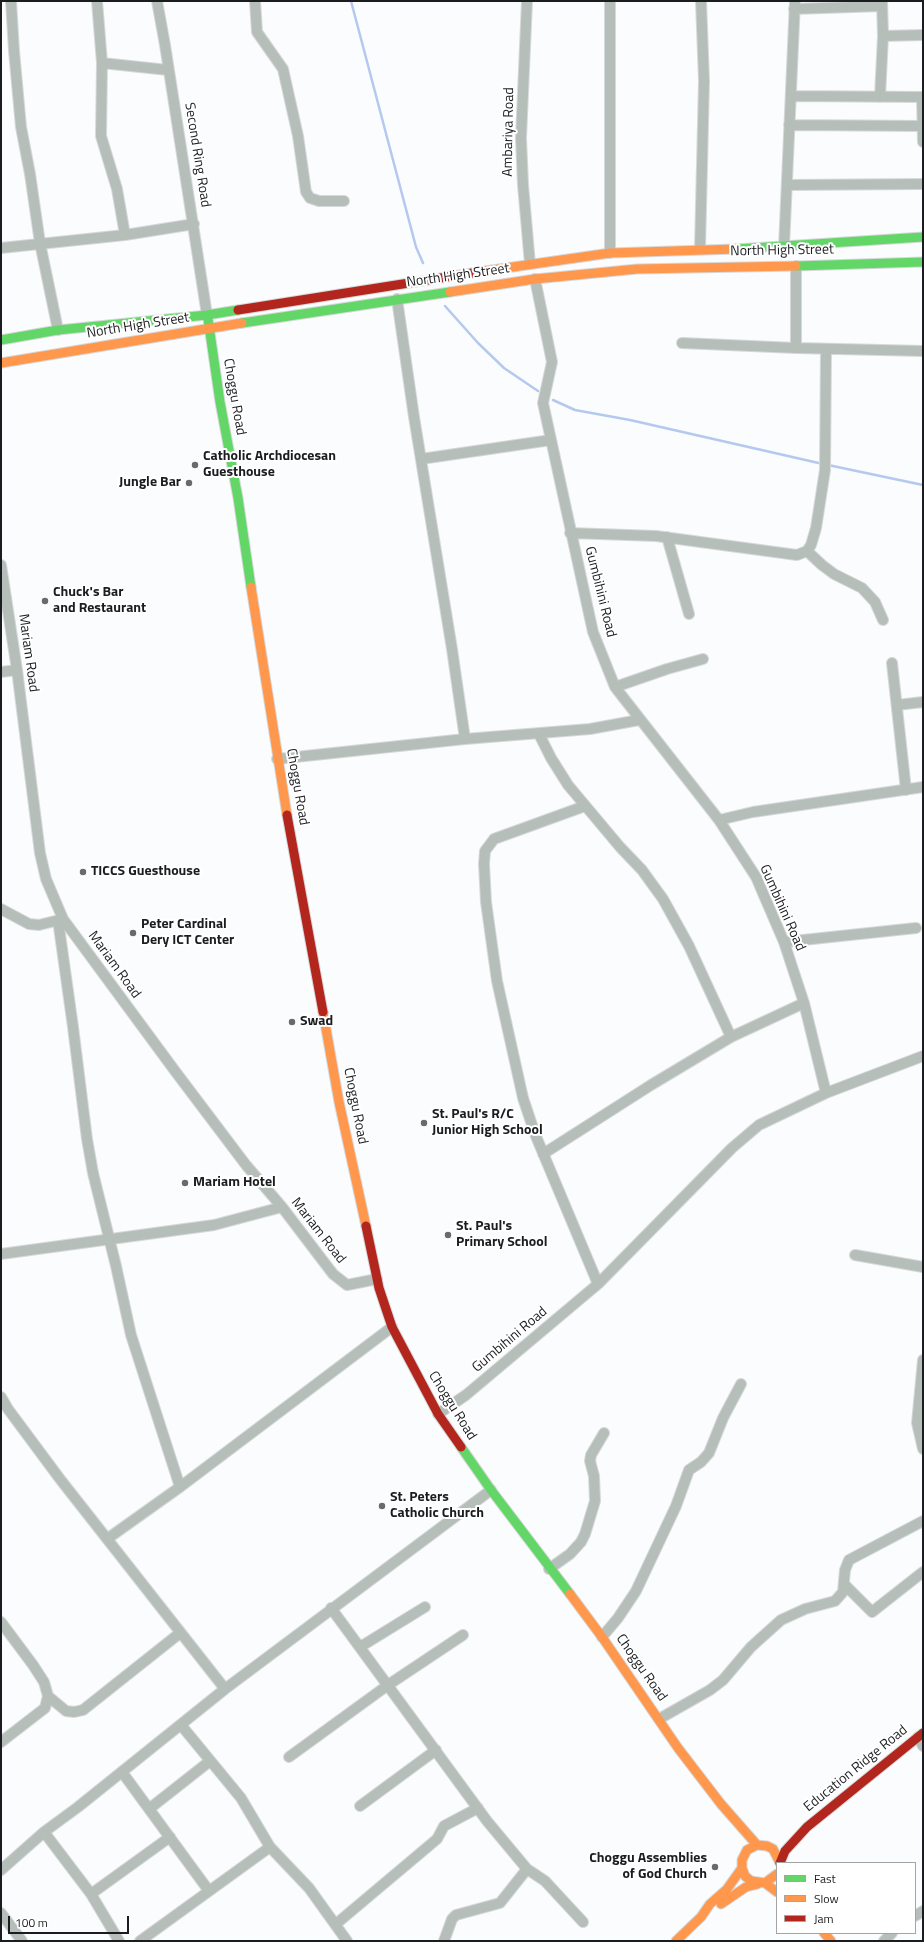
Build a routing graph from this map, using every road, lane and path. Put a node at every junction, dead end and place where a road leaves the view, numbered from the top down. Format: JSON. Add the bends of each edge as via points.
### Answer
{"nodes":[{"id":1,"x":11,"y":1,"type":"edge"},
{"id":2,"x":97,"y":1,"type":"edge"},
{"id":3,"x":157,"y":1,"type":"edge"},
{"id":4,"x":255,"y":1,"type":"edge"},
{"id":5,"x":527,"y":1,"type":"edge"},
{"id":6,"x":610,"y":1,"type":"edge"},
{"id":7,"x":701,"y":1,"type":"edge"},
{"id":8,"x":882,"y":4,"type":"edge"},
{"id":9,"x":794,"y":5,"type":"edge"},
{"id":10,"x":923,"y":35,"type":"edge"},
{"id":11,"x":883,"y":36,"type":"junction"},
{"id":12,"x":102,"y":63,"type":"junction"},
{"id":13,"x":168,"y":70,"type":"junction"},
{"id":14,"x":791,"y":96,"type":"junction"},
{"id":15,"x":880,"y":96,"type":"junction"},
{"id":16,"x":922,"y":97,"type":"edge"},
{"id":17,"x":789,"y":125,"type":"junction"},
{"id":18,"x":923,"y":126,"type":"edge"},
{"id":19,"x":923,"y":142,"type":"edge"},
{"id":20,"x":923,"y":184,"type":"edge"},
{"id":21,"x":787,"y":185,"type":"junction"},
{"id":22,"x":344,"y":201,"type":"dead end"},
{"id":23,"x":194,"y":224,"type":"junction"},
{"id":24,"x":126,"y":235,"type":"junction"},
{"id":25,"x":923,"y":237,"type":"edge"},
{"id":26,"x":40,"y":243,"type":"junction"},
{"id":27,"x":784,"y":247,"type":"junction"},
{"id":28,"x":1,"y":248,"type":"edge"},
{"id":29,"x":700,"y":249,"type":"junction"},
{"id":30,"x":610,"y":253,"type":"junction"},
{"id":31,"x":923,"y":262,"type":"edge"},
{"id":32,"x":530,"y":264,"type":"junction"},
{"id":33,"x":796,"y":266,"type":"junction"},
{"id":34,"x":535,"y":279,"type":"junction"},
{"id":35,"x":397,"y":299,"type":"junction"},
{"id":36,"x":207,"y":315,"type":"junction"},
{"id":37,"x":209,"y":329,"type":"junction"},
{"id":38,"x":58,"y":330,"type":"junction"},
{"id":39,"x":1,"y":340,"type":"edge"},
{"id":40,"x":682,"y":343,"type":"dead end"},
{"id":41,"x":796,"y":348,"type":"junction"},
{"id":42,"x":826,"y":349,"type":"junction"},
{"id":43,"x":923,"y":351,"type":"edge"},
{"id":44,"x":1,"y":363,"type":"edge"},
{"id":45,"x":551,"y":440,"type":"junction"},
{"id":46,"x":421,"y":459,"type":"junction"},
{"id":47,"x":570,"y":533,"type":"junction"},
{"id":48,"x":667,"y":537,"type":"junction"},
{"id":49,"x":807,"y":551,"type":"junction"},
{"id":50,"x":1,"y":565,"type":"edge"},
{"id":51,"x":689,"y":614,"type":"dead end"},
{"id":52,"x":883,"y":620,"type":"dead end"},
{"id":53,"x":703,"y":659,"type":"dead end"},
{"id":54,"x":892,"y":664,"type":"dead end"},
{"id":55,"x":17,"y":670,"type":"junction"},
{"id":56,"x":1,"y":672,"type":"edge"},
{"id":57,"x":615,"y":687,"type":"junction"},
{"id":58,"x":923,"y":702,"type":"edge"},
{"id":59,"x":897,"y":705,"type":"junction"},
{"id":60,"x":639,"y":720,"type":"junction"},
{"id":61,"x":539,"y":734,"type":"junction"},
{"id":62,"x":465,"y":739,"type":"junction"},
{"id":63,"x":277,"y":758,"type":"junction"},
{"id":64,"x":923,"y":787,"type":"edge"},
{"id":65,"x":906,"y":790,"type":"junction"},
{"id":66,"x":586,"y":806,"type":"junction"},
{"id":67,"x":719,"y":820,"type":"junction"},
{"id":68,"x":1,"y":909,"type":"edge"},
{"id":69,"x":60,"y":920,"type":"junction"},
{"id":70,"x":916,"y":928,"type":"dead end"},
{"id":71,"x":784,"y":942,"type":"junction"},
{"id":72,"x":804,"y":1003,"type":"junction"},
{"id":73,"x":731,"y":1037,"type":"junction"},
{"id":74,"x":923,"y":1056,"type":"edge"},
{"id":75,"x":826,"y":1093,"type":"junction"},
{"id":76,"x":543,"y":1154,"type":"junction"},
{"id":77,"x":282,"y":1207,"type":"junction"},
{"id":78,"x":109,"y":1239,"type":"junction"},
{"id":79,"x":1,"y":1254,"type":"edge"},
{"id":80,"x":855,"y":1255,"type":"dead end"},
{"id":81,"x":923,"y":1267,"type":"edge"},
{"id":82,"x":377,"y":1279,"type":"junction"},
{"id":83,"x":598,"y":1284,"type":"junction"},
{"id":84,"x":392,"y":1327,"type":"junction"},
{"id":85,"x":923,"y":1360,"type":"edge"},
{"id":86,"x":741,"y":1384,"type":"dead end"},
{"id":87,"x":1,"y":1397,"type":"edge"},
{"id":88,"x":438,"y":1414,"type":"junction"},
{"id":89,"x":604,"y":1433,"type":"dead end"},
{"id":90,"x":923,"y":1449,"type":"edge"},
{"id":91,"x":180,"y":1487,"type":"junction"},
{"id":92,"x":491,"y":1490,"type":"junction"},
{"id":93,"x":923,"y":1521,"type":"edge"},
{"id":94,"x":107,"y":1539,"type":"junction"},
{"id":95,"x":549,"y":1569,"type":"junction"},
{"id":96,"x":923,"y":1572,"type":"edge"},
{"id":97,"x":844,"y":1584,"type":"junction"},
{"id":98,"x":425,"y":1607,"type":"dead end"},
{"id":99,"x":331,"y":1608,"type":"junction"},
{"id":100,"x":1,"y":1622,"type":"edge"},
{"id":101,"x":180,"y":1634,"type":"junction"},
{"id":102,"x":463,"y":1635,"type":"dead end"},
{"id":103,"x":602,"y":1637,"type":"junction"},
{"id":104,"x":360,"y":1647,"type":"junction"},
{"id":105,"x":388,"y":1685,"type":"junction"},
{"id":106,"x":225,"y":1689,"type":"junction"},
{"id":107,"x":48,"y":1696,"type":"junction"},
{"id":108,"x":659,"y":1719,"type":"junction"},
{"id":109,"x":181,"y":1724,"type":"junction"},
{"id":110,"x":921,"y":1739,"type":"edge"},
{"id":111,"x":1,"y":1742,"type":"edge"},
{"id":112,"x":436,"y":1750,"type":"junction"},
{"id":113,"x":289,"y":1757,"type":"dead end"},
{"id":114,"x":210,"y":1761,"type":"junction"},
{"id":115,"x":122,"y":1772,"type":"junction"},
{"id":116,"x":721,"y":1804,"type":"junction"},
{"id":117,"x":360,"y":1806,"type":"dead end"},
{"id":118,"x":478,"y":1808,"type":"junction"},
{"id":119,"x":149,"y":1809,"type":"junction"},
{"id":120,"x":807,"y":1827,"type":"junction"},
{"id":121,"x":44,"y":1832,"type":"junction"},
{"id":122,"x":737,"y":1836,"type":"dead end"},
{"id":123,"x":170,"y":1837,"type":"junction"},
{"id":124,"x":741,"y":1845,"type":"dead end"},
{"id":125,"x":757,"y":1845,"type":"junction"},
{"id":126,"x":767,"y":1846,"type":"junction"},
{"id":127,"x":270,"y":1847,"type":"junction"},
{"id":128,"x":780,"y":1862,"type":"edge"},
{"id":129,"x":780,"y":1862,"type":"edge"},
{"id":130,"x":742,"y":1864,"type":"junction"},
{"id":131,"x":527,"y":1869,"type":"junction"},
{"id":132,"x":1,"y":1870,"type":"edge"},
{"id":133,"x":776,"y":1875,"type":"edge"},
{"id":134,"x":762,"y":1883,"type":"junction"},
{"id":135,"x":209,"y":1891,"type":"junction"},
{"id":136,"x":776,"y":1891,"type":"edge"},
{"id":137,"x":91,"y":1894,"type":"junction"},
{"id":138,"x":1,"y":1913,"type":"edge"},
{"id":139,"x":701,"y":1917,"type":"junction"},
{"id":140,"x":583,"y":1922,"type":"dead end"},
{"id":141,"x":336,"y":1924,"type":"junction"},
{"id":142,"x":22,"y":1941,"type":"edge"},
{"id":143,"x":119,"y":1941,"type":"edge"},
{"id":144,"x":140,"y":1941,"type":"edge"},
{"id":145,"x":347,"y":1941,"type":"edge"},
{"id":146,"x":444,"y":1941,"type":"edge"},
{"id":147,"x":676,"y":1941,"type":"edge"}],
"edges":[{"from":1,"to":26,"type":"street","via":[[21,127]]},
{"from":2,"to":12,"type":"street"},
{"from":3,"to":13,"type":"street","name":"Second Ring Road"},
{"from":4,"to":22,"type":"street","via":[[258,32],[283,69],[298,136],[306,192],[310,198],[319,202]]},
{"from":5,"to":32,"type":"street","name":"Ambariya Road","via":[[521,138]]},
{"from":6,"to":30,"type":"street"},
{"from":7,"to":29,"type":"street","via":[[704,81]]},
{"from":8,"to":9,"type":"street"},
{"from":8,"to":11,"type":"street"},
{"from":9,"to":14,"type":"street"},
{"from":10,"to":11,"type":"street"},
{"from":11,"to":15,"type":"street"},
{"from":12,"to":13,"type":"street"},
{"from":12,"to":24,"type":"street","via":[[101,136],[117,189]]},
{"from":13,"to":23,"type":"street","name":"Second Ring Road"},
{"from":14,"to":15,"type":"street"},
{"from":14,"to":17,"type":"street"},
{"from":15,"to":16,"type":"street"},
{"from":16,"to":18,"type":"street"},
{"from":17,"to":18,"type":"street"},
{"from":17,"to":21,"type":"street"},
{"from":18,"to":19,"type":"street"},
{"from":20,"to":21,"type":"street"},
{"from":21,"to":27,"type":"street"},
{"from":23,"to":24,"type":"street"},
{"from":23,"to":36,"type":"street","name":"Second Ring Road"},
{"from":24,"to":26,"type":"street"},
{"from":25,"to":27,"type":"main road","name":"North High Street"},
{"from":26,"to":28,"type":"street"},
{"from":26,"to":38,"type":"street"},
{"from":27,"to":29,"type":"main road","name":"North High Street"},
{"from":29,"to":30,"type":"main road","name":"North High Street"},
{"from":30,"to":32,"type":"main road","name":"North High Street"},
{"from":31,"to":33,"type":"main road","name":"North High Street"},
{"from":32,"to":36,"type":"main road","name":"North High Street"},
{"from":33,"to":34,"type":"main road","name":"North High Street","via":[[637,269]]},
{"from":33,"to":41,"type":"street"},
{"from":34,"to":35,"type":"main road","name":"North High Street"},
{"from":34,"to":45,"type":"street","name":"Gumbihini Road","via":[[552,362],[543,403]]},
{"from":35,"to":37,"type":"main road","name":"North High Street"},
{"from":35,"to":46,"type":"street"},
{"from":36,"to":37,"type":"main road","name":"Choggu Road"},
{"from":36,"to":38,"type":"main road","name":"North High Street"},
{"from":37,"to":44,"type":"main road","name":"North High Street"},
{"from":37,"to":63,"type":"main road","name":"Choggu Road","via":[[238,498]]},
{"from":38,"to":39,"type":"main road","name":"North High Street"},
{"from":40,"to":41,"type":"street"},
{"from":41,"to":42,"type":"street"},
{"from":42,"to":43,"type":"street"},
{"from":42,"to":49,"type":"street","via":[[825,470],[816,528]]},
{"from":45,"to":46,"type":"street"},
{"from":45,"to":47,"type":"street","name":"Gumbihini Road"},
{"from":46,"to":62,"type":"street"},
{"from":47,"to":48,"type":"street"},
{"from":47,"to":57,"type":"street","name":"Gumbihini Road","via":[[593,632]]},
{"from":48,"to":49,"type":"street","via":[[797,555]]},
{"from":48,"to":51,"type":"street"},
{"from":49,"to":52,"type":"street","via":[[822,566],[862,588],[875,602]]},
{"from":50,"to":55,"type":"street","name":"Mariam Road"},
{"from":53,"to":57,"type":"street"},
{"from":54,"to":59,"type":"street"},
{"from":55,"to":56,"type":"street"},
{"from":55,"to":69,"type":"street","name":"Mariam Road","via":[[40,853]]},
{"from":57,"to":60,"type":"street","name":"Gumbihini Road"},
{"from":58,"to":59,"type":"street"},
{"from":59,"to":65,"type":"street"},
{"from":60,"to":61,"type":"street","via":[[590,729]]},
{"from":60,"to":67,"type":"street","name":"Gumbihini Road"},
{"from":61,"to":62,"type":"street"},
{"from":61,"to":66,"type":"street","via":[[568,785]]},
{"from":62,"to":63,"type":"street"},
{"from":63,"to":82,"type":"main road","name":"Choggu Road","via":[[339,1102]]},
{"from":64,"to":65,"type":"street"},
{"from":65,"to":67,"type":"street","via":[[754,812]]},
{"from":66,"to":73,"type":"street","via":[[642,870],[663,899]]},
{"from":66,"to":76,"type":"street","via":[[494,839],[485,851],[486,902],[497,981],[523,1098]]},
{"from":67,"to":71,"type":"street","name":"Gumbihini Road","via":[[756,877]]},
{"from":68,"to":69,"type":"street","via":[[28,924],[39,925]]},
{"from":69,"to":77,"type":"street","name":"Mariam Road","via":[[246,1165]]},
{"from":69,"to":78,"type":"street","via":[[87,1139]]},
{"from":70,"to":71,"type":"street"},
{"from":71,"to":72,"type":"street","name":"Gumbihini Road"},
{"from":72,"to":73,"type":"street"},
{"from":72,"to":75,"type":"street","name":"Gumbihini Road"},
{"from":73,"to":76,"type":"street"},
{"from":74,"to":75,"type":"street","name":"Gumbihini Road"},
{"from":75,"to":83,"type":"street","name":"Gumbihini Road","via":[[759,1125],[742,1139]]},
{"from":76,"to":83,"type":"street"},
{"from":77,"to":78,"type":"street","via":[[214,1225]]},
{"from":77,"to":82,"type":"street","name":"Mariam Road","via":[[333,1274],[347,1284]]},
{"from":78,"to":79,"type":"street"},
{"from":78,"to":91,"type":"street","via":[[131,1335]]},
{"from":80,"to":81,"type":"street"},
{"from":82,"to":84,"type":"main road","name":"Choggu Road"},
{"from":83,"to":88,"type":"street","name":"Gumbihini Road","via":[[466,1395]]},
{"from":84,"to":88,"type":"main road","name":"Choggu Road"},
{"from":84,"to":91,"type":"street"},
{"from":85,"to":90,"type":"street","via":[[917,1424]]},
{"from":86,"to":103,"type":"street","via":[[723,1418],[709,1453],[689,1470],[676,1506],[636,1592]]},
{"from":87,"to":94,"type":"street","via":[[12,1416]]},
{"from":88,"to":92,"type":"main road","name":"Choggu Road"},
{"from":89,"to":95,"type":"street","via":[[591,1455],[595,1501],[585,1534],[570,1554]]},
{"from":91,"to":94,"type":"street"},
{"from":92,"to":95,"type":"main road","name":"Choggu Road"},
{"from":92,"to":99,"type":"street"},
{"from":93,"to":97,"type":"street","via":[[849,1560]]},
{"from":94,"to":101,"type":"street"},
{"from":95,"to":103,"type":"main road","name":"Choggu Road"},
{"from":96,"to":97,"type":"street","via":[[872,1612]]},
{"from":97,"to":108,"type":"street","via":[[843,1592],[835,1601],[805,1609],[781,1620],[751,1647],[723,1680]]},
{"from":98,"to":104,"type":"street"},
{"from":99,"to":104,"type":"street"},
{"from":99,"to":106,"type":"street"},
{"from":100,"to":107,"type":"street","via":[[44,1682]]},
{"from":101,"to":106,"type":"street"},
{"from":101,"to":107,"type":"street","via":[[83,1710],[66,1711]]},
{"from":102,"to":105,"type":"street"},
{"from":103,"to":108,"type":"main road","name":"Choggu Road"},
{"from":104,"to":105,"type":"street"},
{"from":105,"to":112,"type":"street"},
{"from":105,"to":113,"type":"street"},
{"from":106,"to":109,"type":"street"},
{"from":107,"to":111,"type":"street","via":[[44,1708]]},
{"from":108,"to":116,"type":"main road","name":"Choggu Road"},
{"from":109,"to":114,"type":"street"},
{"from":109,"to":115,"type":"street"},
{"from":110,"to":120,"type":"main road","name":"Education Ridge Road"},
{"from":112,"to":117,"type":"street"},
{"from":112,"to":118,"type":"street"},
{"from":114,"to":119,"type":"street"},
{"from":114,"to":127,"type":"street","via":[[241,1798]]},
{"from":115,"to":119,"type":"street"},
{"from":115,"to":121,"type":"street"},
{"from":116,"to":122,"type":"main road","name":"Choggu Road"},
{"from":116,"to":125,"type":"main road","name":"Choggu Road"},
{"from":118,"to":131,"type":"street"},
{"from":118,"to":141,"type":"street","via":[[444,1826],[437,1839]]},
{"from":119,"to":123,"type":"street"},
{"from":120,"to":126,"type":"main road","name":"Education Ridge Road"},
{"from":120,"to":128,"type":"main road","name":"Education Ridge Road","via":[[785,1851]]},
{"from":121,"to":132,"type":"street"},
{"from":121,"to":137,"type":"street"},
{"from":123,"to":135,"type":"street"},
{"from":123,"to":137,"type":"street"},
{"from":124,"to":130,"type":"main road"},
{"from":125,"to":126,"type":"main road"},
{"from":125,"to":130,"type":"main road","via":[[747,1850]]},
{"from":126,"to":129,"type":"main road","via":[[777,1854]]},
{"from":127,"to":135,"type":"street"},
{"from":127,"to":141,"type":"street","via":[[309,1888]]},
{"from":130,"to":134,"type":"main road","via":[[748,1878]]},
{"from":130,"to":139,"type":"main road","via":[[727,1889],[710,1904]]},
{"from":131,"to":140,"type":"street","via":[[545,1881]]},
{"from":131,"to":146,"type":"street","via":[[500,1904],[456,1915]]},
{"from":133,"to":134,"type":"main road"},
{"from":134,"to":136,"type":"main road"},
{"from":134,"to":139,"type":"main road","via":[[738,1891]]},
{"from":135,"to":144,"type":"street"},
{"from":137,"to":143,"type":"street"},
{"from":138,"to":142,"type":"street"},
{"from":139,"to":147,"type":"main road"},
{"from":141,"to":145,"type":"street"}]}
